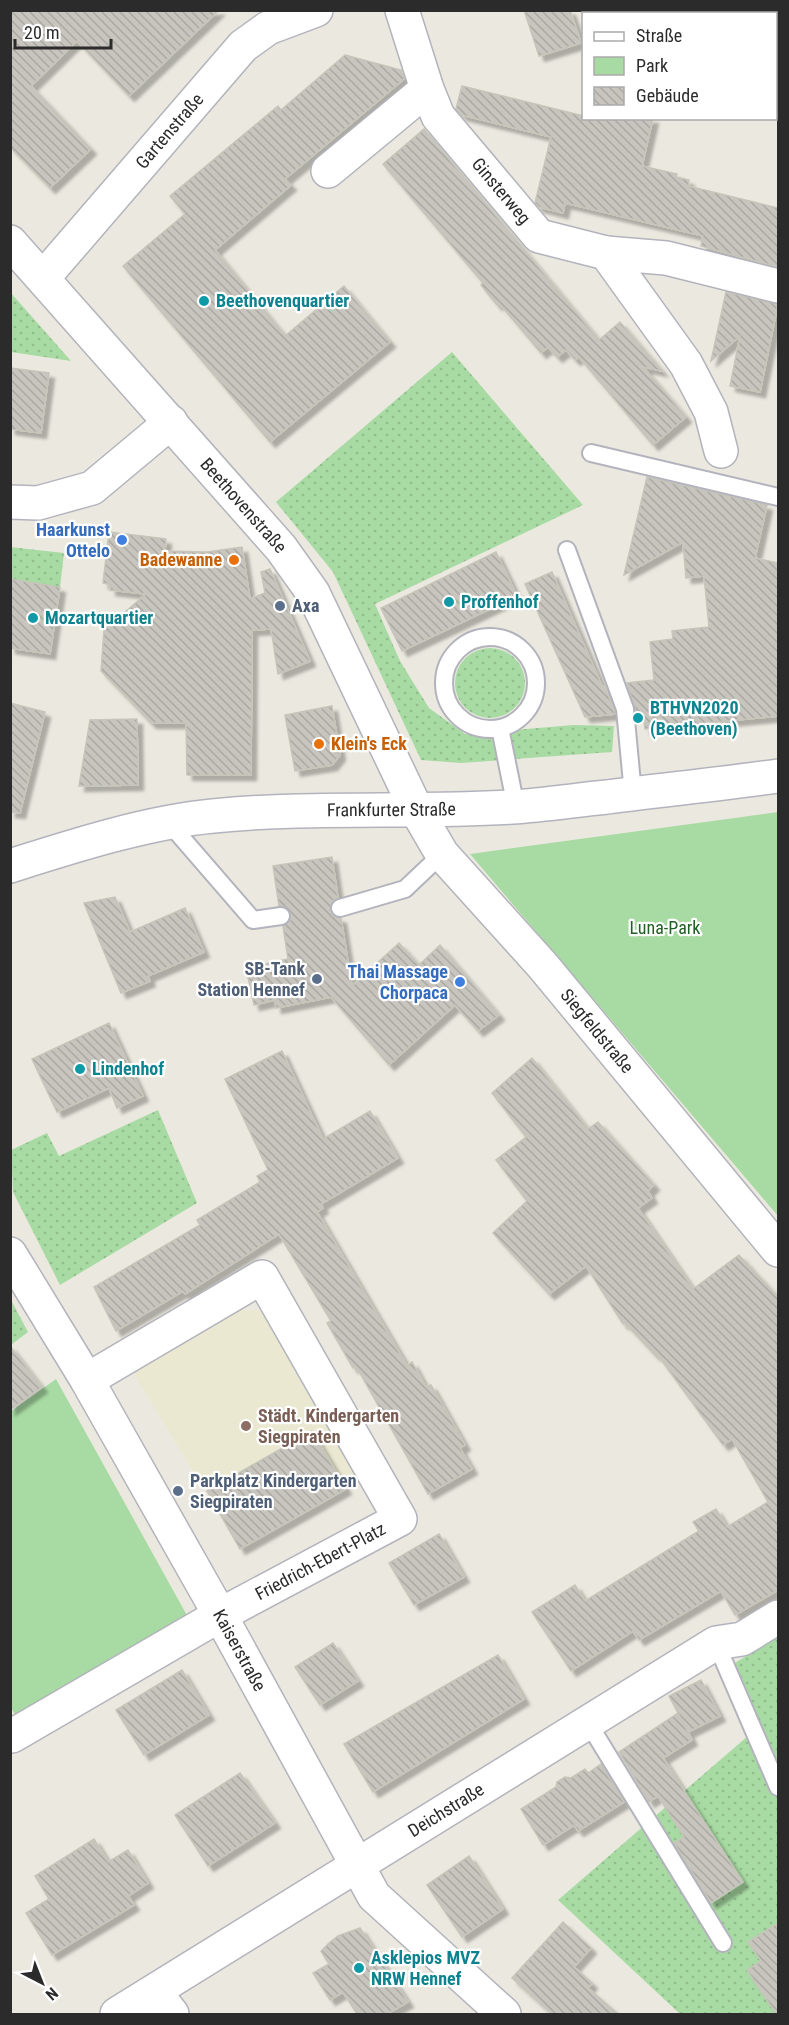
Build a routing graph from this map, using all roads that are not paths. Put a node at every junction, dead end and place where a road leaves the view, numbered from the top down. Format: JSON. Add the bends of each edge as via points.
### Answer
{"nodes":[{"id":1,"x":316,"y":10,"type":"edge"},
{"id":2,"x":402,"y":10,"type":"edge"},
{"id":3,"x":427,"y":89,"type":"junction"},
{"id":4,"x":328,"y":171,"type":"dead end"},
{"id":5,"x":10,"y":242,"type":"edge"},
{"id":6,"x":606,"y":253,"type":"junction"},
{"id":7,"x":43,"y":278,"type":"junction"},
{"id":8,"x":778,"y":286,"type":"edge"},
{"id":9,"x":171,"y":422,"type":"junction"},
{"id":10,"x":720,"y":451,"type":"dead end"},
{"id":11,"x":591,"y":453,"type":"dead end"},
{"id":12,"x":778,"y":496,"type":"edge"},
{"id":13,"x":10,"y":502,"type":"edge"},
{"id":14,"x":567,"y":550,"type":"dead end"},
{"id":15,"x":500,"y":728,"type":"junction"},
{"id":16,"x":778,"y":776,"type":"edge"},
{"id":17,"x":633,"y":794,"type":"junction"},
{"id":18,"x":516,"y":807,"type":"junction"},
{"id":19,"x":417,"y":811,"type":"junction"},
{"id":20,"x":169,"y":823,"type":"junction"},
{"id":21,"x":442,"y":854,"type":"junction"},
{"id":22,"x":10,"y":866,"type":"edge"},
{"id":23,"x":340,"y":908,"type":"dead end"},
{"id":24,"x":281,"y":916,"type":"dead end"},
{"id":25,"x":778,"y":1250,"type":"edge"},
{"id":26,"x":10,"y":1254,"type":"edge"},
{"id":27,"x":87,"y":1380,"type":"junction"},
{"id":28,"x":220,"y":1615,"type":"junction"},
{"id":29,"x":778,"y":1617,"type":"edge"},
{"id":30,"x":716,"y":1643,"type":"junction"},
{"id":31,"x":587,"y":1721,"type":"junction"},
{"id":32,"x":10,"y":1733,"type":"edge"},
{"id":33,"x":778,"y":1786,"type":"edge"},
{"id":34,"x":356,"y":1864,"type":"junction"},
{"id":35,"x":723,"y":1943,"type":"dead end"},
{"id":36,"x":164,"y":2003,"type":"edge"},
{"id":37,"x":117,"y":2014,"type":"edge"},
{"id":38,"x":504,"y":2014,"type":"edge"}],
"edges":[{"from":1,"to":7,"type":"street","name":"Gartenstraße","via":[[267,28],[243,46]]},
{"from":2,"to":3,"type":"street","name":"Ginsterweg"},
{"from":3,"to":4,"type":"street"},
{"from":3,"to":6,"type":"street","name":"Ginsterweg","via":[[438,116],[539,236]]},
{"from":5,"to":7,"type":"street","name":"Beethovenstraße"},
{"from":6,"to":8,"type":"street","name":"Ginsterweg","via":[[666,258]]},
{"from":6,"to":10,"type":"street","via":[[686,364],[711,412]]},
{"from":7,"to":9,"type":"street","name":"Beethovenstraße"},
{"from":9,"to":13,"type":"street","via":[[92,488],[38,502]]},
{"from":9,"to":19,"type":"street","name":"Beethovenstraße","via":[[281,548],[313,592]]},
{"from":11,"to":12,"type":"lane"},
{"from":14,"to":17,"type":"lane","via":[[625,709]]},
{"from":15,"to":15,"type":"lane","via":[[487,729],[462,719],[453,710],[444,685],[451,659],[459,648],[484,637],[511,641],[523,650],[536,675],[532,702],[514,723]]},
{"from":15,"to":18,"type":"lane"},
{"from":16,"to":17,"type":"street","name":"Frankfurter Straße"},
{"from":17,"to":18,"type":"street","name":"Frankfurter Straße"},
{"from":18,"to":19,"type":"street","name":"Frankfurter Straße"},
{"from":19,"to":20,"type":"street","name":"Frankfurter Straße","via":[[261,812]]},
{"from":19,"to":21,"type":"street","name":"Siegfeldstraße"},
{"from":20,"to":22,"type":"street","name":"Frankfurter Straße"},
{"from":20,"to":24,"type":"lane","via":[[253,920]]},
{"from":21,"to":23,"type":"lane","via":[[405,889]]},
{"from":21,"to":25,"type":"street","name":"Siegfeldstraße","via":[[543,966]]},
{"from":26,"to":27,"type":"street","name":"Kaiserstraße"},
{"from":27,"to":28,"type":"street","name":"Kaiserstraße"},
{"from":27,"to":28,"type":"street","name":"Friedrich-Ebert-Platz","via":[[262,1276],[400,1520]]},
{"from":28,"to":32,"type":"street","name":"Friedrich-Ebert-Platz","via":[[12,1736]]},
{"from":28,"to":34,"type":"street","name":"Kaiserstraße"},
{"from":29,"to":30,"type":"street","name":"Deichstraße","via":[[742,1639]]},
{"from":30,"to":31,"type":"street","name":"Deichstraße"},
{"from":30,"to":33,"type":"lane"},
{"from":31,"to":34,"type":"street","name":"Deichstraße"},
{"from":31,"to":35,"type":"lane"},
{"from":34,"to":36,"type":"street","name":"Deichstraße"},
{"from":34,"to":38,"type":"street","name":"Kaiserstraße","via":[[374,1896]]},
{"from":36,"to":37,"type":"street","name":"Deichstraße"}]}
